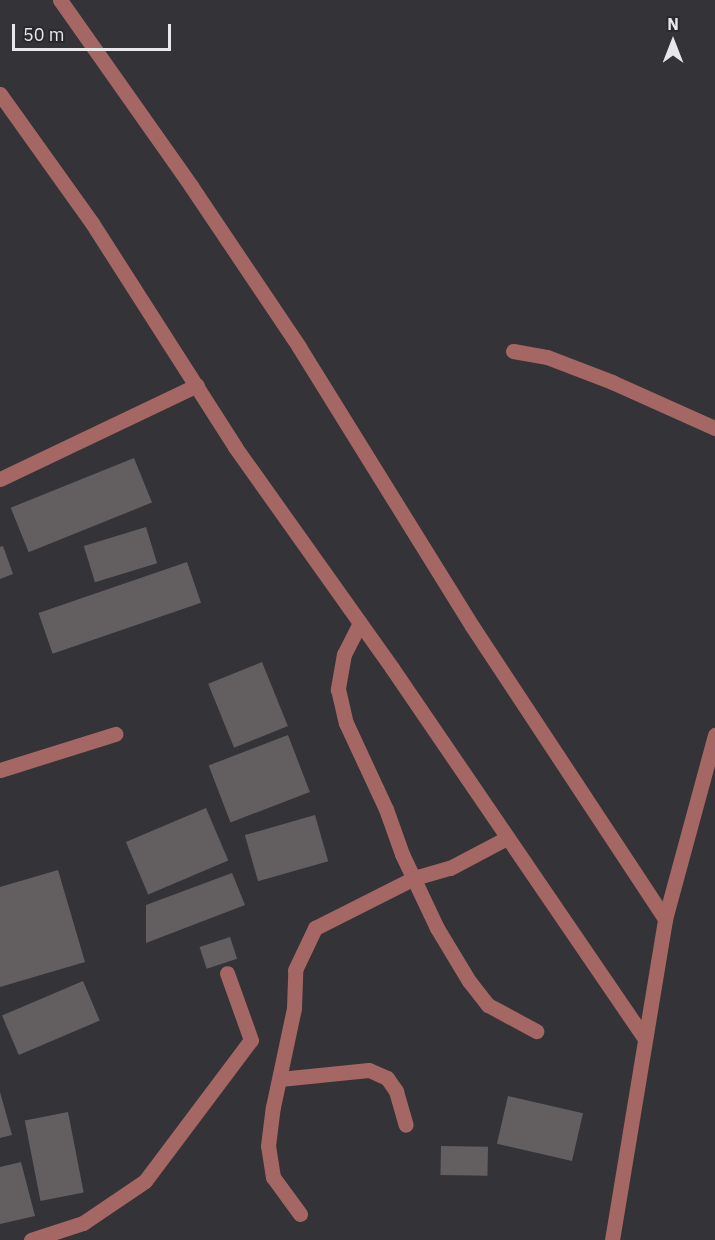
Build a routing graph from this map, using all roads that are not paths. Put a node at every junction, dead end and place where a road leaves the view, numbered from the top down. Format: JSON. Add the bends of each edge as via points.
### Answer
{"nodes":[{"id":1,"x":60,"y":0,"type":"edge"},
{"id":2,"x":0,"y":94,"type":"edge"},
{"id":3,"x":513,"y":351,"type":"dead end"},
{"id":4,"x":197,"y":385,"type":"junction"},
{"id":5,"x":715,"y":429,"type":"edge"},
{"id":6,"x":0,"y":479,"type":"edge"},
{"id":7,"x":360,"y":623,"type":"junction"},
{"id":8,"x":115,"y":734,"type":"dead end"},
{"id":9,"x":715,"y":735,"type":"edge"},
{"id":10,"x":0,"y":770,"type":"edge"},
{"id":11,"x":507,"y":838,"type":"junction"},
{"id":12,"x":414,"y":878,"type":"junction"},
{"id":13,"x":665,"y":920,"type":"junction"},
{"id":14,"x":228,"y":973,"type":"dead end"},
{"id":15,"x":536,"y":1031,"type":"dead end"},
{"id":16,"x":644,"y":1038,"type":"junction"},
{"id":17,"x":280,"y":1079,"type":"junction"},
{"id":18,"x":406,"y":1125,"type":"dead end"},
{"id":19,"x":300,"y":1214,"type":"dead end"},
{"id":20,"x":31,"y":1240,"type":"edge"},
{"id":21,"x":612,"y":1240,"type":"edge"}],
"edges":[{"from":1,"to":13,"type":"street","via":[[293,338],[472,626]]},
{"from":2,"to":4,"type":"street","via":[[92,223]]},
{"from":3,"to":5,"type":"street","via":[[547,357],[612,382]]},
{"from":4,"to":6,"type":"street"},
{"from":4,"to":7,"type":"street","via":[[235,447]]},
{"from":7,"to":11,"type":"street"},
{"from":7,"to":12,"type":"street","via":[[344,654],[338,689],[346,723]]},
{"from":8,"to":10,"type":"street"},
{"from":9,"to":13,"type":"street"},
{"from":11,"to":12,"type":"street","via":[[450,868]]},
{"from":11,"to":16,"type":"street"},
{"from":12,"to":15,"type":"street","via":[[468,981],[488,1005]]},
{"from":12,"to":17,"type":"street","via":[[315,928],[295,970],[294,1008]]},
{"from":13,"to":16,"type":"street"},
{"from":14,"to":20,"type":"street","via":[[251,1040],[145,1181],[83,1223]]},
{"from":16,"to":21,"type":"street"},
{"from":17,"to":18,"type":"street","via":[[369,1070],[387,1078],[396,1091]]},
{"from":17,"to":19,"type":"street","via":[[268,1146],[273,1177]]}]}
